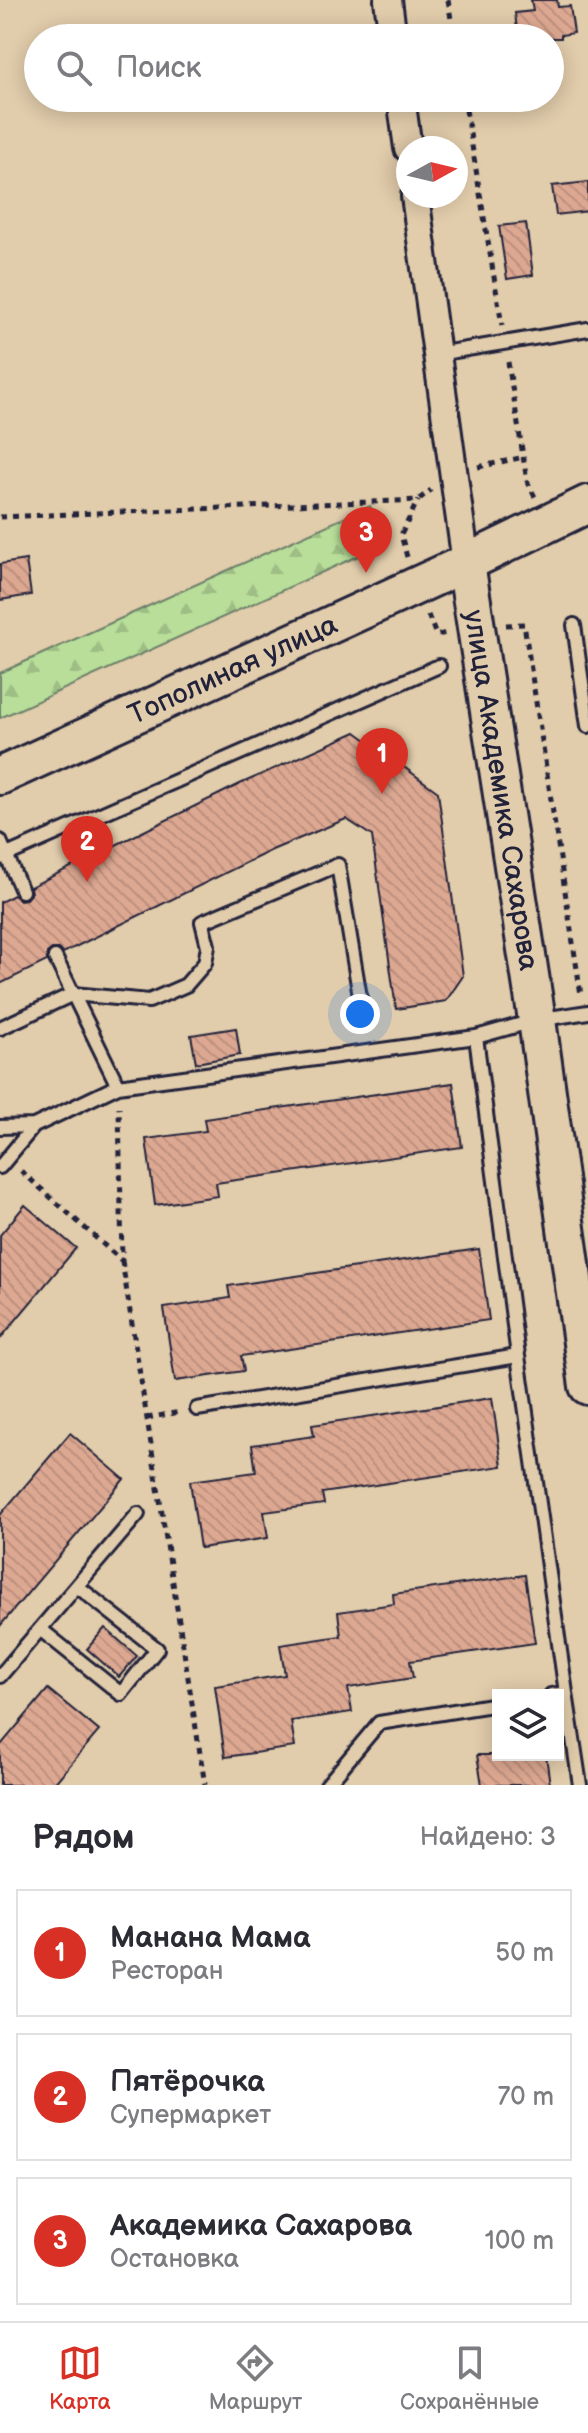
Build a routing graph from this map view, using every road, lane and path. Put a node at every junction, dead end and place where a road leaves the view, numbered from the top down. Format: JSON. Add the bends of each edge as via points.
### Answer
{"nodes":[{"id":1,"x":388,"y":0,"type":"edge"},
{"id":2,"x":448,"y":0,"type":"edge"},
{"id":3,"x":391,"y":24,"type":"edge"},
{"id":4,"x":452,"y":24,"type":"edge"},
{"id":5,"x":403,"y":112,"type":"edge"},
{"id":6,"x":466,"y":112,"type":"edge"},
{"id":7,"x":406,"y":136,"type":"edge"},
{"id":8,"x":417,"y":208,"type":"edge"},
{"id":9,"x":588,"y":329,"type":"edge"},
{"id":10,"x":505,"y":343,"type":"junction"},
{"id":11,"x":437,"y":354,"type":"junction"},
{"id":12,"x":524,"y":457,"type":"junction"},
{"id":13,"x":454,"y":472,"type":"junction"},
{"id":14,"x":588,"y":504,"type":"edge"},
{"id":15,"x":0,"y":517,"type":"edge"},
{"id":16,"x":548,"y":523,"type":"junction"},
{"id":17,"x":466,"y":563,"type":"junction"},
{"id":18,"x":574,"y":625,"type":"dead end"},
{"id":19,"x":477,"y":627,"type":"junction"},
{"id":20,"x":436,"y":635,"type":"dead end"},
{"id":21,"x":439,"y":666,"type":"dead end"},
{"id":22,"x":588,"y":726,"type":"edge"},
{"id":23,"x":0,"y":776,"type":"edge"},
{"id":24,"x":0,"y":841,"type":"edge"},
{"id":25,"x":3,"y":857,"type":"edge"},
{"id":26,"x":22,"y":891,"type":"dead end"},
{"id":27,"x":55,"y":957,"type":"dead end"},
{"id":28,"x":73,"y":994,"type":"junction"},
{"id":29,"x":360,"y":997,"type":"dead end"},
{"id":30,"x":586,"y":1013,"type":"edge"},
{"id":31,"x":537,"y":1020,"type":"junction"},
{"id":32,"x":0,"y":1028,"type":"edge"},
{"id":33,"x":476,"y":1037,"type":"junction"},
{"id":34,"x":118,"y":1086,"type":"junction"},
{"id":35,"x":34,"y":1126,"type":"junction"},
{"id":36,"x":0,"y":1127,"type":"edge"},
{"id":37,"x":3,"y":1163,"type":"edge"},
{"id":38,"x":122,"y":1261,"type":"junction"},
{"id":39,"x":518,"y":1356,"type":"junction"},
{"id":40,"x":588,"y":1386,"type":"edge"},
{"id":41,"x":197,"y":1409,"type":"joint"},
{"id":42,"x":147,"y":1418,"type":"junction"},
{"id":43,"x":138,"y":1514,"type":"dead end"},
{"id":44,"x":77,"y":1586,"type":"junction"},
{"id":45,"x":40,"y":1629,"type":"junction"},
{"id":46,"x":0,"y":1676,"type":"edge"},
{"id":47,"x":566,"y":1693,"type":"joint"},
{"id":48,"x":492,"y":1705,"type":"edge"},
{"id":49,"x":205,"y":1785,"type":"edge"},
{"id":50,"x":327,"y":1785,"type":"edge"},
{"id":51,"x":580,"y":1785,"type":"edge"}],
"edges":[{"from":1,"to":3,"type":"street"},
{"from":2,"to":4,"type":"path"},
{"from":5,"to":7,"type":"street"},
{"from":6,"to":10,"type":"path"},
{"from":8,"to":11,"type":"street","name":"улица Академика Сахарова"},
{"from":9,"to":10,"type":"lane"},
{"from":10,"to":11,"type":"lane"},
{"from":10,"to":12,"type":"path"},
{"from":11,"to":13,"type":"street","name":"улица Академика Сахарова"},
{"from":12,"to":13,"type":"path"},
{"from":12,"to":16,"type":"path","via":[[527,481]]},
{"from":13,"to":15,"type":"path","via":[[418,500]]},
{"from":13,"to":17,"type":"street","name":"улица Академика Сахарова"},
{"from":14,"to":16,"type":"street","name":"Тополиная улица"},
{"from":16,"to":17,"type":"street","name":"Тополиная улица"},
{"from":17,"to":19,"type":"street","name":"улица Академика Сахарова"},
{"from":17,"to":23,"type":"street","name":"Тополиная улица"},
{"from":18,"to":22,"type":"lane"},
{"from":19,"to":20,"type":"path"},
{"from":19,"to":30,"type":"path","via":[[524,624]]},
{"from":19,"to":31,"type":"street","name":"улица Академика Сахарова"},
{"from":21,"to":25,"type":"lane"},
{"from":24,"to":25,"type":"lane"},
{"from":25,"to":26,"type":"lane"},
{"from":27,"to":28,"type":"lane"},
{"from":28,"to":29,"type":"lane","via":[[149,1001],[186,985],[205,963],[208,946],[202,922],[338,865]]},
{"from":28,"to":32,"type":"lane"},
{"from":28,"to":34,"type":"lane"},
{"from":30,"to":31,"type":"lane"},
{"from":31,"to":33,"type":"lane"},
{"from":31,"to":40,"type":"street","name":"улица Академика Сахарова"},
{"from":33,"to":34,"type":"lane"},
{"from":33,"to":39,"type":"lane"},
{"from":34,"to":35,"type":"lane"},
{"from":34,"to":38,"type":"path"},
{"from":35,"to":36,"type":"lane"},
{"from":35,"to":37,"type":"lane"},
{"from":37,"to":38,"type":"path"},
{"from":38,"to":42,"type":"path"},
{"from":39,"to":41,"type":"lane"},
{"from":39,"to":47,"type":"lane"},
{"from":41,"to":42,"type":"path"},
{"from":42,"to":49,"type":"path"},
{"from":43,"to":44,"type":"lane"},
{"from":44,"to":45,"type":"lane"},
{"from":44,"to":45,"type":"lane","via":[[157,1649],[121,1694]]},
{"from":45,"to":46,"type":"lane"},
{"from":47,"to":51,"type":"lane"},
{"from":48,"to":50,"type":"lane","via":[[379,1723]]}]}
